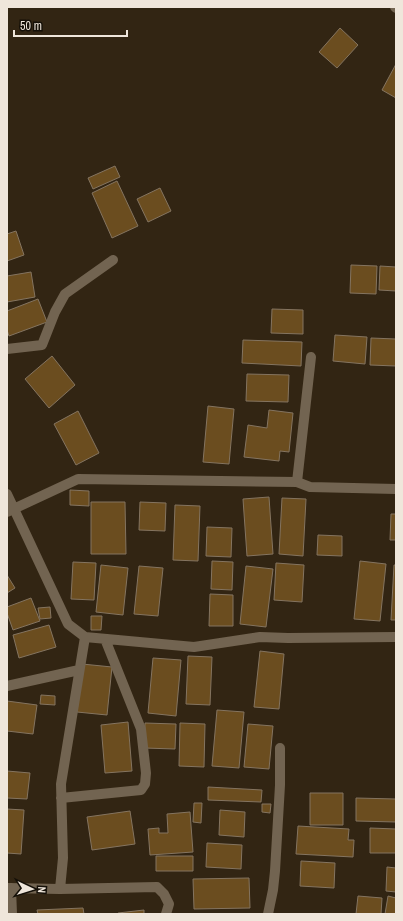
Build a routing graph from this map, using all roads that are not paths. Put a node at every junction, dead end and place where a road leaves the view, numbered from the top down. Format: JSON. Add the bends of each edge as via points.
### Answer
{"nodes":[{"id":1,"x":113,"y":260,"type":"dead end"},
{"id":2,"x":7,"y":349,"type":"edge"},
{"id":3,"x":312,"y":357,"type":"dead end"},
{"id":4,"x":298,"y":482,"type":"junction"},
{"id":5,"x":396,"y":489,"type":"edge"},
{"id":6,"x":7,"y":494,"type":"edge"},
{"id":7,"x":11,"y":510,"type":"edge"},
{"id":8,"x":85,"y":637,"type":"junction"},
{"id":9,"x":396,"y":637,"type":"edge"},
{"id":10,"x":105,"y":639,"type":"junction"},
{"id":11,"x":79,"y":670,"type":"junction"},
{"id":12,"x":7,"y":686,"type":"edge"},
{"id":13,"x":280,"y":748,"type":"dead end"},
{"id":14,"x":61,"y":798,"type":"junction"},
{"id":15,"x":9,"y":888,"type":"edge"},
{"id":16,"x":60,"y":889,"type":"junction"},
{"id":17,"x":167,"y":913,"type":"edge"},
{"id":18,"x":12,"y":914,"type":"edge"},
{"id":19,"x":268,"y":914,"type":"edge"}],
"edges":[{"from":1,"to":2,"type":"street","via":[[66,294],[55,312],[42,345]]},
{"from":3,"to":4,"type":"street"},
{"from":4,"to":5,"type":"street","via":[[310,487]]},
{"from":4,"to":7,"type":"street","via":[[78,479]]},
{"from":6,"to":7,"type":"street"},
{"from":7,"to":8,"type":"street","via":[[68,624]]},
{"from":8,"to":10,"type":"street"},
{"from":8,"to":11,"type":"street"},
{"from":9,"to":10,"type":"street","via":[[260,636],[194,647]]},
{"from":10,"to":14,"type":"street","via":[[141,728],[145,784],[141,790]]},
{"from":11,"to":12,"type":"street"},
{"from":11,"to":14,"type":"street"},
{"from":13,"to":19,"type":"street","via":[[274,890]]},
{"from":14,"to":16,"type":"street","via":[[63,858]]},
{"from":15,"to":16,"type":"street"},
{"from":15,"to":18,"type":"street"},
{"from":16,"to":17,"type":"street","via":[[157,887],[169,904]]}]}
